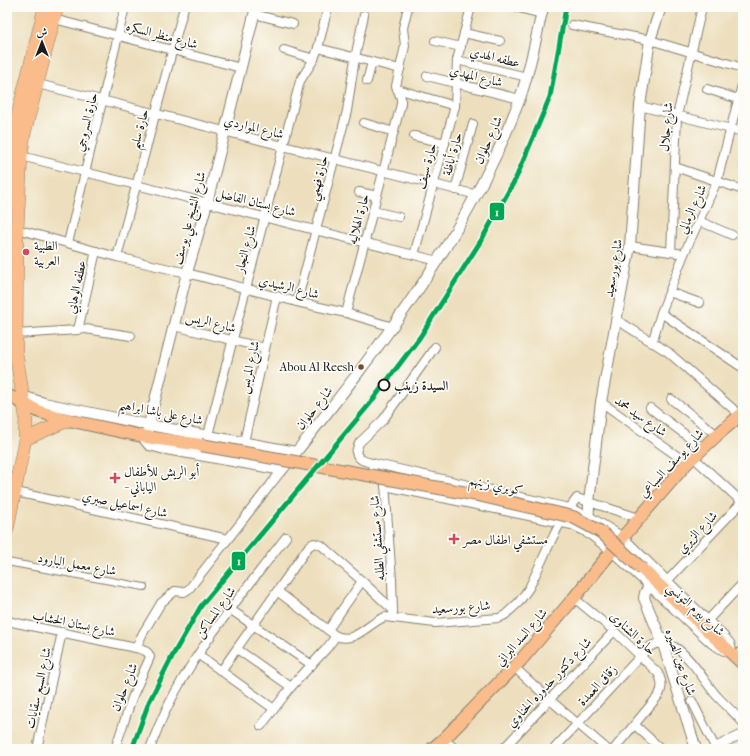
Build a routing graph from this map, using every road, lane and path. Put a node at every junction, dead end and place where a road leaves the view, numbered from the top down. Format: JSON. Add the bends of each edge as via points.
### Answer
{"nodes":[{"id":1,"x":45,"y":7,"type":"edge"},
{"id":2,"x":125,"y":7,"type":"edge"},
{"id":3,"x":184,"y":7,"type":"edge"},
{"id":4,"x":328,"y":7,"type":"edge"},
{"id":5,"x":408,"y":7,"type":"edge"},
{"id":6,"x":471,"y":7,"type":"edge"},
{"id":7,"x":519,"y":7,"type":"edge"},
{"id":8,"x":661,"y":7,"type":"edge"},
{"id":9,"x":702,"y":7,"type":"edge"},
{"id":10,"x":256,"y":9,"type":"edge"},
{"id":11,"x":542,"y":10,"type":"edge"},
{"id":12,"x":56,"y":13,"type":"edge"},
{"id":13,"x":364,"y":15,"type":"dead end"},
{"id":14,"x":293,"y":24,"type":"dead end"},
{"id":15,"x":572,"y":25,"type":"dead end"},
{"id":16,"x":464,"y":33,"type":"junction"},
{"id":17,"x":118,"y":36,"type":"junction"},
{"id":18,"x":650,"y":40,"type":"junction"},
{"id":19,"x":435,"y":41,"type":"dead end"},
{"id":20,"x":500,"y":41,"type":"dead end"},
{"id":21,"x":460,"y":47,"type":"junction"},
{"id":22,"x":318,"y":48,"type":"junction"},
{"id":23,"x":172,"y":50,"type":"junction"},
{"id":24,"x":284,"y":50,"type":"dead end"},
{"id":25,"x":691,"y":52,"type":"junction"},
{"id":26,"x":355,"y":58,"type":"junction"},
{"id":27,"x":314,"y":59,"type":"junction"},
{"id":28,"x":457,"y":60,"type":"junction"},
{"id":29,"x":372,"y":62,"type":"junction"},
{"id":30,"x":241,"y":68,"type":"junction"},
{"id":31,"x":743,"y":68,"type":"edge"},
{"id":32,"x":400,"y":69,"type":"junction"},
{"id":33,"x":427,"y":76,"type":"dead end"},
{"id":34,"x":527,"y":77,"type":"junction"},
{"id":35,"x":367,"y":81,"type":"dead end"},
{"id":36,"x":743,"y":81,"type":"edge"},
{"id":37,"x":32,"y":83,"type":"junction"},
{"id":38,"x":456,"y":84,"type":"junction"},
{"id":39,"x":397,"y":89,"type":"junction"},
{"id":40,"x":707,"y":89,"type":"dead end"},
{"id":41,"x":738,"y":98,"type":"junction"},
{"id":42,"x":520,"y":99,"type":"junction"},
{"id":43,"x":104,"y":100,"type":"junction"},
{"id":44,"x":455,"y":106,"type":"junction"},
{"id":45,"x":640,"y":106,"type":"junction"},
{"id":46,"x":155,"y":114,"type":"junction"},
{"id":47,"x":677,"y":116,"type":"junction"},
{"id":48,"x":11,"y":121,"type":"edge"},
{"id":49,"x":364,"y":124,"type":"dead end"},
{"id":50,"x":472,"y":124,"type":"dead end"},
{"id":51,"x":730,"y":129,"type":"junction"},
{"id":52,"x":225,"y":132,"type":"junction"},
{"id":53,"x":394,"y":132,"type":"junction"},
{"id":54,"x":743,"y":132,"type":"edge"},
{"id":55,"x":414,"y":136,"type":"dead end"},
{"id":56,"x":445,"y":143,"type":"junction"},
{"id":57,"x":284,"y":146,"type":"junction"},
{"id":58,"x":21,"y":156,"type":"junction"},
{"id":59,"x":335,"y":160,"type":"junction"},
{"id":60,"x":8,"y":167,"type":"edge"},
{"id":61,"x":675,"y":167,"type":"junction"},
{"id":62,"x":86,"y":172,"type":"junction"},
{"id":63,"x":383,"y":172,"type":"junction"},
{"id":64,"x":717,"y":181,"type":"junction"},
{"id":65,"x":136,"y":185,"type":"junction"},
{"id":66,"x":434,"y":185,"type":"junction"},
{"id":67,"x":455,"y":190,"type":"junction"},
{"id":68,"x":743,"y":190,"type":"edge"},
{"id":69,"x":360,"y":192,"type":"dead end"},
{"id":70,"x":7,"y":194,"type":"edge"},
{"id":71,"x":477,"y":195,"type":"junction"},
{"id":72,"x":377,"y":196,"type":"junction"},
{"id":73,"x":207,"y":203,"type":"junction"},
{"id":74,"x":373,"y":211,"type":"junction"},
{"id":75,"x":265,"y":217,"type":"junction"},
{"id":76,"x":399,"y":217,"type":"dead end"},
{"id":77,"x":699,"y":222,"type":"junction"},
{"id":78,"x":17,"y":229,"type":"junction"},
{"id":79,"x":317,"y":230,"type":"junction"},
{"id":80,"x":732,"y":235,"type":"dead end"},
{"id":81,"x":365,"y":242,"type":"junction"},
{"id":82,"x":68,"y":243,"type":"junction"},
{"id":83,"x":630,"y":246,"type":"junction"},
{"id":84,"x":96,"y":251,"type":"junction"},
{"id":85,"x":671,"y":252,"type":"junction"},
{"id":86,"x":684,"y":254,"type":"junction"},
{"id":87,"x":414,"y":255,"type":"junction"},
{"id":88,"x":117,"y":257,"type":"junction"},
{"id":89,"x":438,"y":261,"type":"junction"},
{"id":90,"x":187,"y":273,"type":"junction"},
{"id":91,"x":247,"y":289,"type":"junction"},
{"id":92,"x":669,"y":292,"type":"junction"},
{"id":93,"x":277,"y":296,"type":"junction"},
{"id":94,"x":297,"y":302,"type":"junction"},
{"id":95,"x":700,"y":302,"type":"dead end"},
{"id":96,"x":661,"y":312,"type":"junction"},
{"id":97,"x":346,"y":313,"type":"junction"},
{"id":98,"x":617,"y":320,"type":"junction"},
{"id":99,"x":174,"y":326,"type":"junction"},
{"id":100,"x":393,"y":327,"type":"junction"},
{"id":101,"x":79,"y":328,"type":"junction"},
{"id":102,"x":16,"y":334,"type":"junction"},
{"id":103,"x":131,"y":336,"type":"dead end"},
{"id":104,"x":233,"y":340,"type":"junction"},
{"id":105,"x":652,"y":342,"type":"junction"},
{"id":106,"x":435,"y":347,"type":"dead end"},
{"id":107,"x":265,"y":348,"type":"junction"},
{"id":108,"x":743,"y":368,"type":"edge"},
{"id":109,"x":7,"y":395,"type":"edge"},
{"id":110,"x":671,"y":399,"type":"dead end"},
{"id":111,"x":23,"y":400,"type":"junction"},
{"id":112,"x":601,"y":402,"type":"junction"},
{"id":113,"x":650,"y":408,"type":"dead end"},
{"id":114,"x":742,"y":414,"type":"edge"},
{"id":115,"x":68,"y":420,"type":"junction"},
{"id":116,"x":147,"y":431,"type":"junction"},
{"id":117,"x":208,"y":435,"type":"junction"},
{"id":118,"x":717,"y":435,"type":"junction"},
{"id":119,"x":25,"y":439,"type":"junction"},
{"id":120,"x":244,"y":442,"type":"junction"},
{"id":121,"x":201,"y":446,"type":"joint"},
{"id":122,"x":703,"y":448,"type":"junction"},
{"id":123,"x":296,"y":452,"type":"junction"},
{"id":124,"x":690,"y":460,"type":"junction"},
{"id":125,"x":372,"y":463,"type":"junction"},
{"id":126,"x":282,"y":470,"type":"junction"},
{"id":127,"x":385,"y":486,"type":"junction"},
{"id":128,"x":16,"y":492,"type":"junction"},
{"id":129,"x":589,"y":502,"type":"junction"},
{"id":130,"x":743,"y":502,"type":"edge"},
{"id":131,"x":569,"y":508,"type":"junction"},
{"id":132,"x":589,"y":516,"type":"junction"},
{"id":133,"x":639,"y":518,"type":"junction"},
{"id":134,"x":561,"y":522,"type":"junction"},
{"id":135,"x":7,"y":530,"type":"edge"},
{"id":136,"x":588,"y":533,"type":"junction"},
{"id":137,"x":286,"y":537,"type":"dead end"},
{"id":138,"x":623,"y":537,"type":"junction"},
{"id":139,"x":228,"y":539,"type":"junction"},
{"id":140,"x":611,"y":551,"type":"junction"},
{"id":141,"x":7,"y":562,"type":"edge"},
{"id":142,"x":668,"y":580,"type":"junction"},
{"id":143,"x":362,"y":581,"type":"junction"},
{"id":144,"x":743,"y":583,"type":"edge"},
{"id":145,"x":650,"y":585,"type":"junction"},
{"id":146,"x":144,"y":587,"type":"dead end"},
{"id":147,"x":277,"y":591,"type":"junction"},
{"id":148,"x":574,"y":598,"type":"junction"},
{"id":149,"x":231,"y":610,"type":"junction"},
{"id":150,"x":393,"y":614,"type":"junction"},
{"id":151,"x":708,"y":620,"type":"junction"},
{"id":152,"x":7,"y":621,"type":"edge"},
{"id":153,"x":253,"y":626,"type":"junction"},
{"id":154,"x":328,"y":630,"type":"junction"},
{"id":155,"x":614,"y":631,"type":"junction"},
{"id":156,"x":62,"y":632,"type":"junction"},
{"id":157,"x":336,"y":636,"type":"junction"},
{"id":158,"x":663,"y":644,"type":"junction"},
{"id":159,"x":136,"y":648,"type":"junction"},
{"id":160,"x":237,"y":649,"type":"junction"},
{"id":161,"x":199,"y":654,"type":"junction"},
{"id":162,"x":641,"y":656,"type":"junction"},
{"id":163,"x":739,"y":656,"type":"edge"},
{"id":164,"x":312,"y":665,"type":"junction"},
{"id":165,"x":514,"y":667,"type":"junction"},
{"id":166,"x":221,"y":671,"type":"junction"},
{"id":167,"x":291,"y":687,"type":"junction"},
{"id":168,"x":549,"y":699,"type":"junction"},
{"id":169,"x":692,"y":701,"type":"dead end"},
{"id":170,"x":274,"y":710,"type":"junction"},
{"id":171,"x":742,"y":719,"type":"edge"},
{"id":172,"x":577,"y":724,"type":"junction"},
{"id":173,"x":635,"y":725,"type":"junction"},
{"id":174,"x":261,"y":726,"type":"dead end"},
{"id":175,"x":743,"y":734,"type":"edge"},
{"id":176,"x":444,"y":739,"type":"junction"},
{"id":177,"x":714,"y":748,"type":"edge"},
{"id":178,"x":37,"y":749,"type":"edge"},
{"id":179,"x":115,"y":749,"type":"edge"},
{"id":180,"x":150,"y":749,"type":"edge"},
{"id":181,"x":432,"y":749,"type":"edge"},
{"id":182,"x":455,"y":749,"type":"edge"},
{"id":183,"x":502,"y":749,"type":"edge"},
{"id":184,"x":554,"y":749,"type":"edge"},
{"id":185,"x":607,"y":749,"type":"edge"},
{"id":186,"x":614,"y":749,"type":"edge"},
{"id":187,"x":661,"y":749,"type":"edge"},
{"id":188,"x":696,"y":749,"type":"edge"}],
"edges":[{"from":1,"to":37,"type":"highway"},
{"from":2,"to":17,"type":"street","name":"حارة السروجي"},
{"from":3,"to":23,"type":"street","name":"حارة سليم"},
{"from":4,"to":22,"type":"street","name":"شارع النجار"},
{"from":5,"to":32,"type":"street","name":"حارة الهلاليه","via":[[403,28],[405,46]]},
{"from":6,"to":16,"type":"street","name":"حارة سيف"},
{"from":7,"to":11,"type":"street"},
{"from":8,"to":18,"type":"street","name":"شارع بورسعيد"},
{"from":9,"to":25,"type":"street","name":"شارع جلال"},
{"from":10,"to":14,"type":"street"},
{"from":10,"to":30,"type":"street","name":"شارع الشيخ علي يوسف"},
{"from":11,"to":34,"type":"street","name":"شارع حلوان"},
{"from":12,"to":17,"type":"street","name":"شارع منظر السكره"},
{"from":12,"to":37,"type":"highway"},
{"from":13,"to":26,"type":"street","name":"حارة فهمي"},
{"from":15,"to":18,"type":"street"},
{"from":16,"to":20,"type":"street"},
{"from":16,"to":21,"type":"street","name":"حارة سيف"},
{"from":17,"to":23,"type":"street","name":"شارع منظر السكره"},
{"from":17,"to":43,"type":"street","name":"حارة السروجي"},
{"from":18,"to":25,"type":"street"},
{"from":18,"to":45,"type":"street","name":"شارع بورسعيد"},
{"from":19,"to":21,"type":"street"},
{"from":21,"to":28,"type":"street","name":"حارة سيف"},
{"from":22,"to":26,"type":"street"},
{"from":22,"to":27,"type":"street","name":"شارع النجار"},
{"from":23,"to":30,"type":"street","name":"شارع منظر السكره"},
{"from":23,"to":46,"type":"street","name":"حارة سليم"},
{"from":24,"to":27,"type":"street"},
{"from":25,"to":31,"type":"street"},
{"from":25,"to":47,"type":"street","name":"شارع جلال"},
{"from":26,"to":29,"type":"street"},
{"from":26,"to":59,"type":"street","name":"حارة فهمي","via":[[347,111]]},
{"from":27,"to":57,"type":"street","name":"شارع النجار","via":[[300,81]]},
{"from":28,"to":34,"type":"street","name":"عطفه الهدي"},
{"from":28,"to":38,"type":"street","name":"حارة سيف"},
{"from":29,"to":32,"type":"street"},
{"from":29,"to":35,"type":"street"},
{"from":30,"to":52,"type":"street","name":"شارع الشيخ علي يوسف"},
{"from":32,"to":39,"type":"street","name":"حارة الهلاليه"},
{"from":33,"to":38,"type":"street","name":"شارع المهدي"},
{"from":34,"to":42,"type":"street","name":"شارع حلوان"},
{"from":36,"to":41,"type":"street","name":"شارع الرمالي"},
{"from":37,"to":43,"type":"street","name":"شارع المواردي"},
{"from":37,"to":48,"type":"highway"},
{"from":37,"to":58,"type":"highway"},
{"from":38,"to":42,"type":"street","name":"شارع المهدي"},
{"from":38,"to":44,"type":"street","name":"حارة سيف"},
{"from":39,"to":44,"type":"street"},
{"from":39,"to":53,"type":"street","name":"حارة الهلاليه","via":[[401,101]]},
{"from":40,"to":41,"type":"street"},
{"from":41,"to":51,"type":"street","name":"شارع الرمالي"},
{"from":42,"to":71,"type":"street","name":"شارع حلوان"},
{"from":43,"to":46,"type":"street","name":"شارع المواردي"},
{"from":43,"to":62,"type":"street","name":"حارة السروجي"},
{"from":44,"to":56,"type":"street","name":"حارة سيف"},
{"from":45,"to":47,"type":"street"},
{"from":45,"to":83,"type":"street","name":"شارع بورسعيد"},
{"from":46,"to":52,"type":"street","name":"شارع المواردي"},
{"from":46,"to":65,"type":"street","name":"حارة سليم"},
{"from":47,"to":51,"type":"street"},
{"from":47,"to":61,"type":"street","name":"شارع جلال"},
{"from":48,"to":60,"type":"highway"},
{"from":49,"to":53,"type":"street"},
{"from":50,"to":67,"type":"street","name":"حارة أباظة"},
{"from":51,"to":54,"type":"street"},
{"from":51,"to":64,"type":"street","name":"شارع الرمالي"},
{"from":52,"to":57,"type":"street","name":"شارع المواردي"},
{"from":52,"to":73,"type":"street","name":"شارع الشيخ علي يوسف"},
{"from":53,"to":63,"type":"street","name":"حارة الهلاليه"},
{"from":55,"to":56,"type":"street"},
{"from":56,"to":66,"type":"street","name":"حارة سيف"},
{"from":57,"to":59,"type":"street","name":"شارع المواردي"},
{"from":57,"to":75,"type":"street","name":"شارع النجار"},
{"from":58,"to":62,"type":"street","name":"شارع بستان الفاضل"},
{"from":58,"to":78,"type":"highway"},
{"from":59,"to":63,"type":"street","name":"شارع المواردي"},
{"from":59,"to":79,"type":"street","name":"حارة فهمي"},
{"from":60,"to":70,"type":"highway"},
{"from":61,"to":64,"type":"street"},
{"from":61,"to":85,"type":"street","name":"شارع جلال"},
{"from":62,"to":65,"type":"street","name":"شارع بستان الفاضل"},
{"from":62,"to":82,"type":"street","name":"حارة السروجي"},
{"from":63,"to":66,"type":"street","name":"شارع المواردي"},
{"from":63,"to":72,"type":"street","name":"حارة الهلاليه"},
{"from":64,"to":68,"type":"street"},
{"from":64,"to":77,"type":"street","name":"شارع الرمالي"},
{"from":65,"to":73,"type":"street","name":"شارع بستان الفاضل"},
{"from":65,"to":88,"type":"street","name":"حارة سليم"},
{"from":66,"to":67,"type":"street","name":"شارع المواردي"},
{"from":66,"to":87,"type":"street","name":"حارة سيف"},
{"from":67,"to":71,"type":"street","name":"شارع المواردي"},
{"from":69,"to":72,"type":"street"},
{"from":71,"to":89,"type":"street","name":"شارع حلوان"},
{"from":72,"to":74,"type":"street","name":"حارة الهلاليه"},
{"from":73,"to":75,"type":"street","name":"شارع بستان الفاضل"},
{"from":73,"to":90,"type":"street","name":"شارع الشيخ علي يوسف"},
{"from":74,"to":76,"type":"street"},
{"from":74,"to":81,"type":"street","name":"حارة الهلاليه"},
{"from":75,"to":79,"type":"street","name":"شارع بستان الفاضل"},
{"from":75,"to":91,"type":"street","name":"شارع النجار"},
{"from":77,"to":80,"type":"street"},
{"from":77,"to":86,"type":"street","name":"شارع الرمالي"},
{"from":78,"to":82,"type":"street","name":"شارع الرشيدي"},
{"from":78,"to":102,"type":"highway"},
{"from":79,"to":81,"type":"street","name":"شارع بستان الفاضل"},
{"from":79,"to":94,"type":"street","name":"حارة فهمي"},
{"from":81,"to":87,"type":"street","name":"شارع بستان الفاضل"},
{"from":81,"to":97,"type":"street","name":"حارة الهلاليه"},
{"from":82,"to":84,"type":"street","name":"شارع الرشيدي"},
{"from":83,"to":85,"type":"street"},
{"from":83,"to":98,"type":"street","name":"شارع بورسعيد"},
{"from":84,"to":88,"type":"street","name":"شارع الرشيدي"},
{"from":84,"to":101,"type":"street","name":"عطفه الوهابي"},
{"from":85,"to":86,"type":"street"},
{"from":86,"to":92,"type":"street","name":"شارع الرمالي"},
{"from":87,"to":89,"type":"street","name":"شارع بستان الفاضل"},
{"from":88,"to":90,"type":"street","name":"شارع الرشيدي"},
{"from":89,"to":100,"type":"street","name":"شارع حلوان"},
{"from":90,"to":91,"type":"street","name":"شارع الرشيدي"},
{"from":90,"to":99,"type":"street","name":"شارع الشيخ علي يوسف"},
{"from":91,"to":93,"type":"street","name":"شارع الرشيدي"},
{"from":91,"to":104,"type":"street","name":"شارع النجار"},
{"from":92,"to":95,"type":"street"},
{"from":92,"to":96,"type":"street","name":"شارع الرمالي"},
{"from":93,"to":94,"type":"street","name":"شارع الرشيدي"},
{"from":93,"to":107,"type":"street","name":"شارع المريس"},
{"from":94,"to":97,"type":"street","name":"شارع الرشيدي"},
{"from":96,"to":105,"type":"street","name":"شارع الرمالي"},
{"from":96,"to":108,"type":"street"},
{"from":97,"to":100,"type":"street","name":"شارع الرشيدي"},
{"from":98,"to":105,"type":"street"},
{"from":98,"to":112,"type":"street","name":"شارع بورسعيد"},
{"from":99,"to":104,"type":"street","name":"شارع الريس"},
{"from":99,"to":116,"type":"street","name":"شارع الشيخ علي يوسف"},
{"from":100,"to":123,"type":"street","name":"شارع حلوان"},
{"from":101,"to":102,"type":"street","name":"عطفه الوهابي"},
{"from":101,"to":103,"type":"street","name":"عطفه الوهابي"},
{"from":102,"to":111,"type":"highway","via":[[16,353]]},
{"from":104,"to":107,"type":"street","name":"شارع الريس"},
{"from":104,"to":117,"type":"street","name":"شارع النجار"},
{"from":105,"to":114,"type":"street"},
{"from":106,"to":125,"type":"street","via":[[383,420],[356,448],[360,459]]},
{"from":107,"to":120,"type":"street","name":"شارع المريس"},
{"from":109,"to":111,"type":"main road","name":"شارع على باشا ابراهيم"},
{"from":110,"to":118,"type":"street"},
{"from":111,"to":115,"type":"main road","name":"شارع على باشا ابراهيم","via":[[40,412]]},
{"from":111,"to":116,"type":"street","name":"شارع على باشا ابراهيم","via":[[44,403]]},
{"from":111,"to":119,"type":"highway","via":[[26,417]]},
{"from":112,"to":124,"type":"street","name":"شارع سيد محمد"},
{"from":112,"to":129,"type":"street","name":"شارع بورسعيد"},
{"from":113,"to":122,"type":"street"},
{"from":114,"to":118,"type":"main road","name":"شارع يوسف السباعي"},
{"from":115,"to":116,"type":"main road","name":"شارع على باشا ابراهيم"},
{"from":115,"to":119,"type":"highway"},
{"from":116,"to":117,"type":"street","name":"شارع على باشا ابراهيم"},
{"from":116,"to":121,"type":"main road","name":"شارع على باشا ابراهيم"},
{"from":116,"to":126,"type":"street","name":"شارع على باشا ابراهيم","via":[[146,443],[149,445]]},
{"from":117,"to":120,"type":"street","name":"شارع على باشا ابراهيم"},
{"from":118,"to":122,"type":"main road","name":"شارع يوسف السباعي"},
{"from":119,"to":128,"type":"highway"},
{"from":120,"to":123,"type":"street","name":"شارع على باشا ابراهيم"},
{"from":121,"to":163,"type":"main road","name":"كوبري زينهم","bridge":true,"via":[[478,495],[573,517],[601,532]]},
{"from":122,"to":124,"type":"main road","name":"شارع يوسف السباعي"},
{"from":123,"to":126,"type":"street","name":"شارع حلوان"},
{"from":124,"to":130,"type":"street","name":"شارع سيد محمد"},
{"from":124,"to":133,"type":"main road","name":"شارع يوسف السباعي"},
{"from":125,"to":127,"type":"street","name":"شارع مستشفي الطلبه","via":[[373,472],[382,479]]},
{"from":125,"to":131,"type":"street","name":"شارع بيرم التونسي"},
{"from":126,"to":139,"type":"street","name":"شارع حلوان"},
{"from":127,"to":134,"type":"street","name":"شارع بيرم التونسي"},
{"from":127,"to":150,"type":"street","name":"شارع مستشفي الطلبه"},
{"from":128,"to":135,"type":"highway"},
{"from":128,"to":139,"type":"street","name":"شارع اسماعيل صبري"},
{"from":129,"to":131,"type":"street","name":"شارع بورسعيد","via":[[577,498]]},
{"from":129,"to":132,"type":"street","name":"شارع بورسعيد"},
{"from":129,"to":133,"type":"street"},
{"from":130,"to":142,"type":"street","name":"شارع الزيري"},
{"from":131,"to":132,"type":"street","name":"شارع بيرم التونسي"},
{"from":131,"to":134,"type":"street","name":"شارع بورسعيد"},
{"from":132,"to":136,"type":"street","name":"شارع بورسعيد"},
{"from":132,"to":138,"type":"street","name":"شارع بيرم التونسي"},
{"from":133,"to":138,"type":"main road","name":"شارع يوسف السباعي"},
{"from":134,"to":136,"type":"street","name":"شارع بيرم التونسي"},
{"from":134,"to":150,"type":"street","name":"شارع بورسعيد","via":[[529,588],[519,602],[498,618],[435,623],[420,622]]},
{"from":136,"to":140,"type":"street","name":"شارع بيرم التونسي"},
{"from":137,"to":149,"type":"street","name":"شارع المساكن"},
{"from":138,"to":140,"type":"main road","name":"شارع السد البراني"},
{"from":138,"to":142,"type":"street","name":"شارع بيرم التونسي"},
{"from":139,"to":159,"type":"street","name":"شارع حلوان","via":[[189,589],[184,592],[175,591],[161,603]]},
{"from":140,"to":145,"type":"street","name":"شارع بيرم التونسي"},
{"from":140,"to":148,"type":"main road","name":"شارع السد البراني"},
{"from":141,"to":146,"type":"street","name":"شارع معمل البارود"},
{"from":142,"to":151,"type":"street","name":"شارع بيرم التونسي"},
{"from":143,"to":147,"type":"street","via":[[321,545],[314,543],[308,546]]},
{"from":143,"to":150,"type":"street"},
{"from":143,"to":154,"type":"street"},
{"from":144,"to":151,"type":"street"},
{"from":145,"to":158,"type":"street","name":"شارع عين الصيره","via":[[644,598]]},
{"from":145,"to":163,"type":"street","name":"شارع بيرم التونسي","via":[[712,644]]},
{"from":147,"to":153,"type":"street"},
{"from":147,"to":154,"type":"street"},
{"from":148,"to":155,"type":"street","name":"حارة الشناوى"},
{"from":148,"to":165,"type":"main road","name":"شارع السد البراني"},
{"from":149,"to":153,"type":"street"},
{"from":149,"to":161,"type":"street","name":"شارع المساكن"},
{"from":150,"to":157,"type":"street","name":"شارع بورسعيد","via":[[377,620],[355,636]]},
{"from":151,"to":163,"type":"street","name":"شارع بيرم التونسي","via":[[728,639]]},
{"from":152,"to":156,"type":"street","name":"شارع بستان الخشاب"},
{"from":153,"to":160,"type":"street"},
{"from":153,"to":164,"type":"street"},
{"from":154,"to":157,"type":"street"},
{"from":155,"to":162,"type":"street","name":"حارة الشناوى"},
{"from":155,"to":168,"type":"street","name":"شارع دكتور حدوره الحناوي"},
{"from":156,"to":159,"type":"street","name":"شارع بستان الخشاب"},
{"from":156,"to":178,"type":"street","name":"شارع السبع سقايات"},
{"from":157,"to":164,"type":"street"},
{"from":158,"to":162,"type":"street","name":"زقاق العمدة","via":[[650,646]]},
{"from":158,"to":171,"type":"street","via":[[671,644],[685,655],[716,696]]},
{"from":158,"to":188,"type":"street","name":"شارع عين الصيره"},
{"from":159,"to":179,"type":"street","name":"شارع حلوان","via":[[146,651],[150,657],[132,698]]},
{"from":160,"to":166,"type":"street"},
{"from":160,"to":167,"type":"street"},
{"from":161,"to":166,"type":"street"},
{"from":161,"to":180,"type":"street","name":"شارع المساكن","via":[[164,712]]},
{"from":162,"to":172,"type":"street","name":"زقاق العمدة"},
{"from":162,"to":173,"type":"street","name":"حارة الشناوى","via":[[658,673],[662,689]]},
{"from":164,"to":167,"type":"street"},
{"from":165,"to":168,"type":"street"},
{"from":165,"to":176,"type":"main road","name":"شارع السد البراني"},
{"from":166,"to":170,"type":"street"},
{"from":167,"to":170,"type":"street"},
{"from":168,"to":172,"type":"street"},
{"from":168,"to":183,"type":"street","name":"شارع دكتور حدوره الحناوي"},
{"from":169,"to":177,"type":"street"},
{"from":170,"to":174,"type":"street"},
{"from":172,"to":184,"type":"street","name":"زقاق العمدة"},
{"from":172,"to":185,"type":"street"},
{"from":173,"to":186,"type":"street","name":"حارة الشناوى"},
{"from":173,"to":187,"type":"street"},
{"from":175,"to":177,"type":"street"},
{"from":176,"to":181,"type":"main road","name":"شارع السد البراني"},
{"from":176,"to":182,"type":"street"}]}
